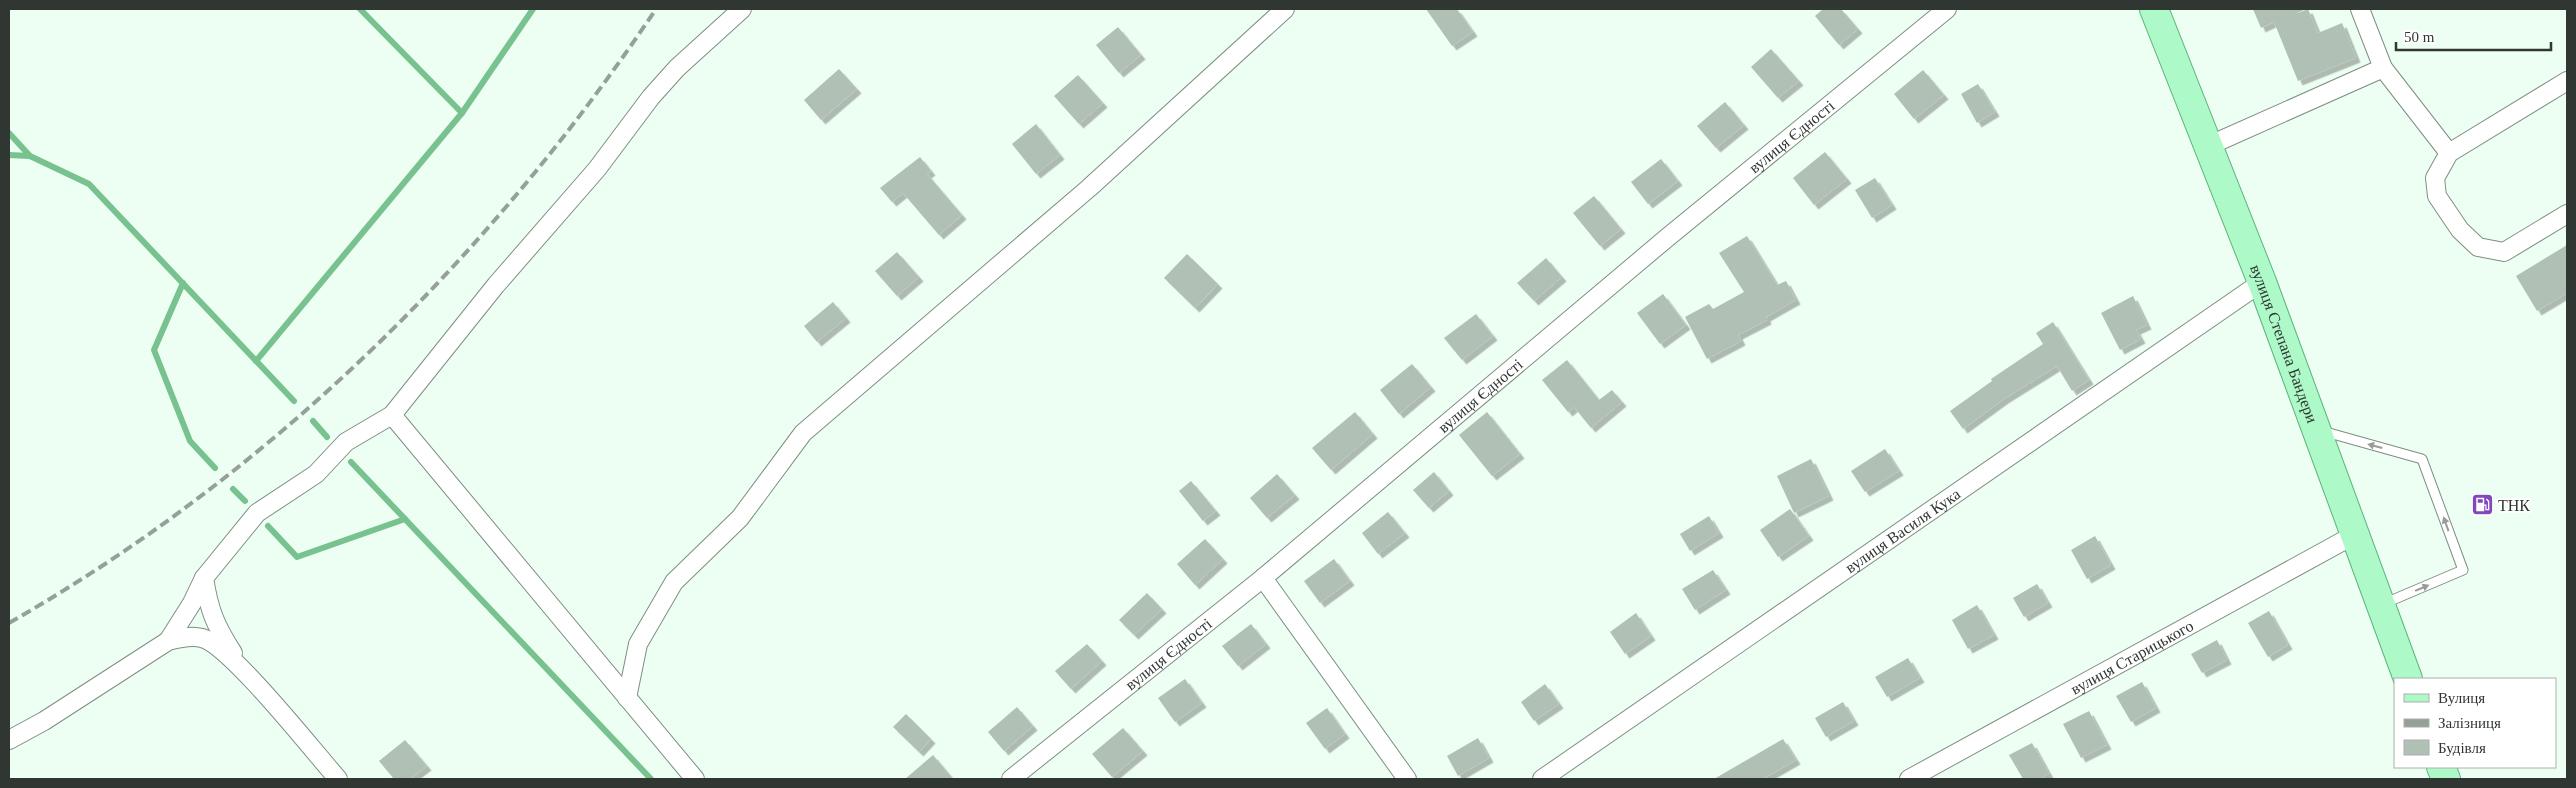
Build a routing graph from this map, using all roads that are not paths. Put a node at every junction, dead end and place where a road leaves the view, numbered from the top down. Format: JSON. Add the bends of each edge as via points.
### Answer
{"nodes":[{"id":1,"x":742,"y":9,"type":"edge"},
{"id":2,"x":1285,"y":9,"type":"edge"},
{"id":3,"x":1947,"y":9,"type":"edge"},
{"id":4,"x":2154,"y":9,"type":"edge"},
{"id":5,"x":2360,"y":9,"type":"edge"},
{"id":6,"x":2383,"y":68,"type":"junction"},
{"id":7,"x":2567,"y":81,"type":"edge"},
{"id":8,"x":2208,"y":146,"type":"junction"},
{"id":9,"x":2449,"y":153,"type":"junction"},
{"id":10,"x":2567,"y":214,"type":"edge"},
{"id":11,"x":2262,"y":282,"type":"junction"},
{"id":12,"x":392,"y":414,"type":"junction"},
{"id":13,"x":2316,"y":430,"type":"junction"},
{"id":14,"x":2354,"y":535,"type":"junction"},
{"id":15,"x":204,"y":578,"type":"junction"},
{"id":16,"x":1263,"y":578,"type":"junction"},
{"id":17,"x":2380,"y":606,"type":"junction"},
{"id":18,"x":168,"y":641,"type":"junction"},
{"id":19,"x":242,"y":669,"type":"junction"},
{"id":20,"x":2408,"y":678,"type":"edge"},
{"id":21,"x":627,"y":698,"type":"junction"},
{"id":22,"x":9,"y":740,"type":"edge"},
{"id":23,"x":338,"y":779,"type":"edge"},
{"id":24,"x":695,"y":779,"type":"edge"},
{"id":25,"x":1011,"y":779,"type":"edge"},
{"id":26,"x":1407,"y":779,"type":"edge"},
{"id":27,"x":1542,"y":779,"type":"edge"},
{"id":28,"x":1909,"y":779,"type":"edge"}],
"edges":[{"from":1,"to":12,"type":"street","via":[[677,68],[598,169],[496,285]]},
{"from":2,"to":21,"type":"street","via":[[1089,188],[803,433],[740,518],[674,582],[638,644]]},
{"from":3,"to":16,"type":"street","name":"вулиця Єдності","via":[[1668,237]]},
{"from":4,"to":8,"type":"main road","name":"вулиця Степана Бандери"},
{"from":5,"to":6,"type":"street"},
{"from":6,"to":8,"type":"street"},
{"from":6,"to":9,"type":"street"},
{"from":7,"to":9,"type":"street"},
{"from":8,"to":11,"type":"main road","name":"вулиця Степана Бандери"},
{"from":9,"to":10,"type":"street","via":[[2435,178],[2437,196],[2460,230],[2478,247],[2504,252]]},
{"from":11,"to":13,"type":"main road","name":"вулиця Степана Бандери"},
{"from":11,"to":27,"type":"street","name":"вулиця Василя Кука"},
{"from":12,"to":15,"type":"street","via":[[346,442],[316,474],[256,513]]},
{"from":12,"to":21,"type":"street"},
{"from":13,"to":14,"type":"main road","name":"вулиця Степана Бандери"},
{"from":17,"to":13,"type":"lane","one_way":true,"via":[[2463,570],[2422,459]]},
{"from":14,"to":17,"type":"main road","name":"вулиця Степана Бандери"},
{"from":14,"to":28,"type":"street","name":"вулиця Старицького"},
{"from":15,"to":18,"type":"street"},
{"from":15,"to":19,"type":"street","via":[[209,610]]},
{"from":16,"to":25,"type":"street","name":"вулиця Єдності"},
{"from":16,"to":26,"type":"street"},
{"from":17,"to":20,"type":"main road","name":"вулиця Степана Бандери"},
{"from":18,"to":19,"type":"street","via":[[203,638]]},
{"from":18,"to":22,"type":"street"},
{"from":19,"to":23,"type":"street"},
{"from":21,"to":24,"type":"street"}]}
